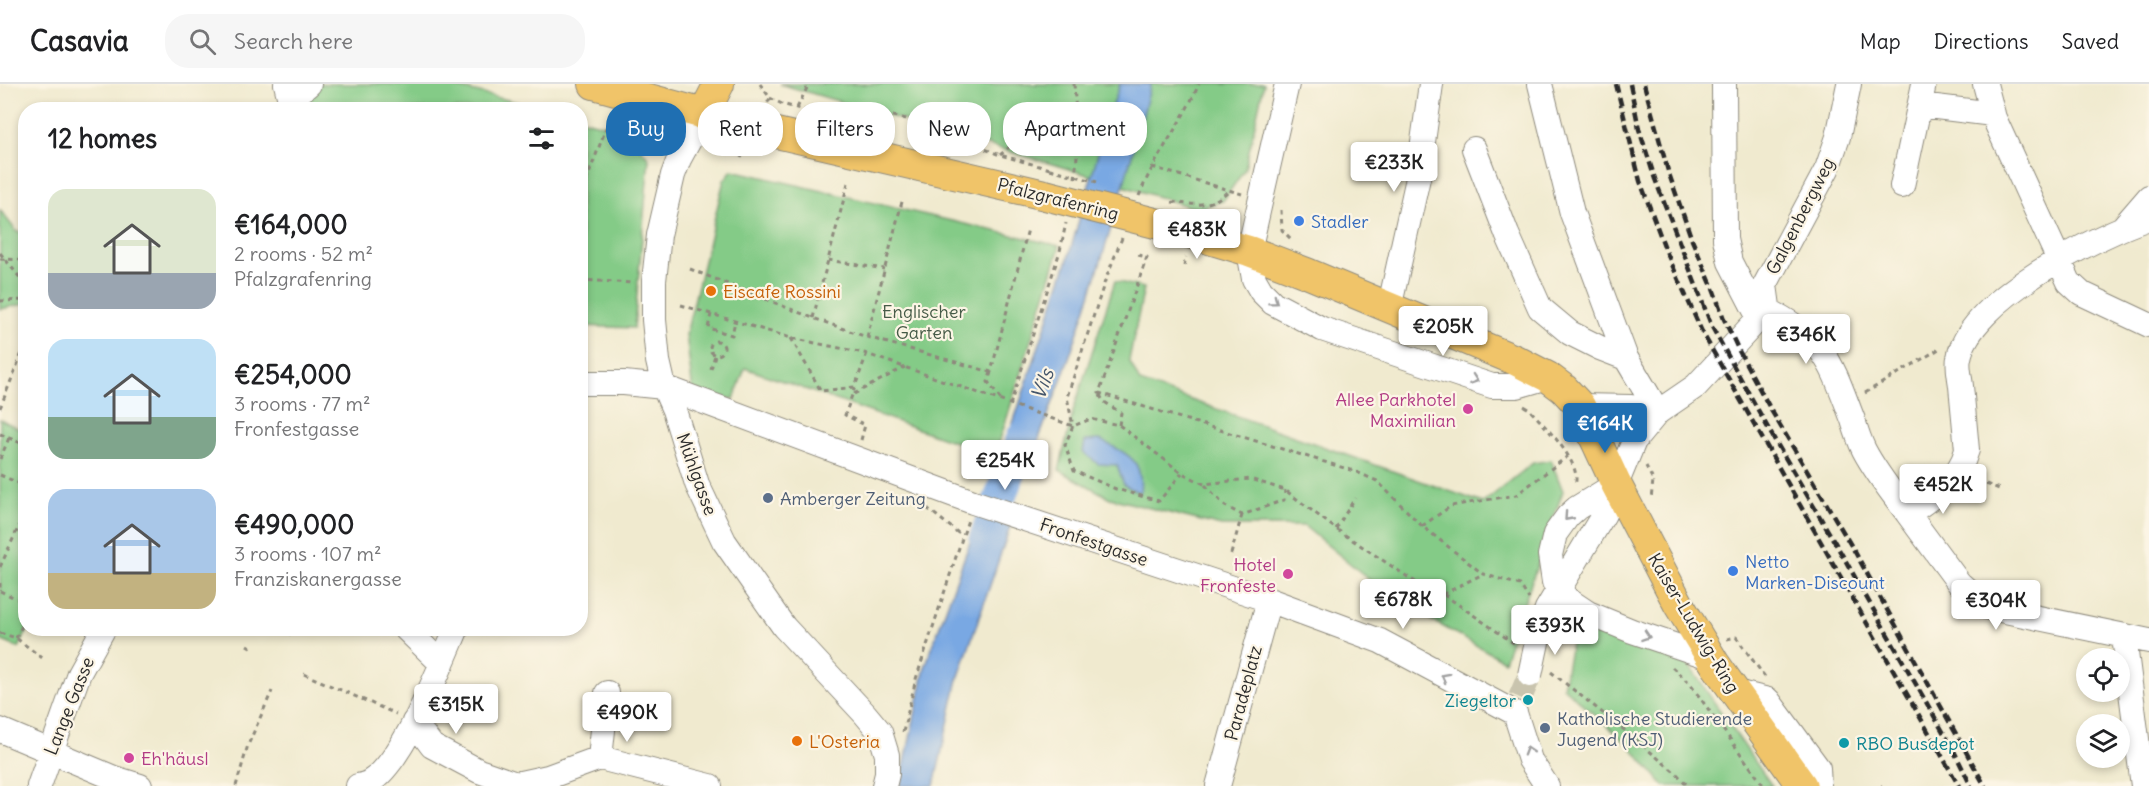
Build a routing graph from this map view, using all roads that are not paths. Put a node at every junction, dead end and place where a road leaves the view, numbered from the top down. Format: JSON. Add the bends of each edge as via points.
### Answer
{"nodes":[{"id":1,"x":286,"y":84,"type":"edge"},
{"id":2,"x":309,"y":84,"type":"edge"},
{"id":3,"x":594,"y":84,"type":"edge"},
{"id":4,"x":719,"y":84,"type":"edge"},
{"id":5,"x":1287,"y":84,"type":"edge"},
{"id":6,"x":1431,"y":84,"type":"edge"},
{"id":7,"x":1540,"y":84,"type":"edge"},
{"id":8,"x":1724,"y":84,"type":"edge"},
{"id":9,"x":1849,"y":84,"type":"edge"},
{"id":10,"x":1985,"y":84,"type":"edge"},
{"id":11,"x":1922,"y":94,"type":"edge"},
{"id":12,"x":710,"y":102,"type":"edge"},
{"id":13,"x":698,"y":114,"type":"edge"},
{"id":14,"x":1993,"y":114,"type":"junction"},
{"id":15,"x":698,"y":124,"type":"edge"},
{"id":16,"x":783,"y":131,"type":"edge"},
{"id":17,"x":1474,"y":149,"type":"dead end"},
{"id":18,"x":1902,"y":186,"type":"dead end"},
{"id":19,"x":2149,"y":197,"type":"edge"},
{"id":20,"x":2149,"y":218,"type":"edge"},
{"id":21,"x":2124,"y":226,"type":"junction"},
{"id":22,"x":1249,"y":251,"type":"junction"},
{"id":23,"x":2059,"y":260,"type":"junction"},
{"id":24,"x":1389,"y":309,"type":"junction"},
{"id":25,"x":1764,"y":316,"type":"junction"},
{"id":26,"x":2149,"y":325,"type":"edge"},
{"id":27,"x":1626,"y":358,"type":"junction"},
{"id":28,"x":1548,"y":377,"type":"junction"},
{"id":29,"x":588,"y":383,"type":"edge"},
{"id":30,"x":664,"y":387,"type":"junction"},
{"id":31,"x":1580,"y":406,"type":"junction"},
{"id":32,"x":1658,"y":412,"type":"junction"},
{"id":33,"x":1616,"y":484,"type":"junction"},
{"id":34,"x":1908,"y":514,"type":"junction"},
{"id":35,"x":1269,"y":600,"type":"junction"},
{"id":36,"x":1549,"y":609,"type":"junction"},
{"id":37,"x":100,"y":636,"type":"edge"},
{"id":38,"x":413,"y":636,"type":"edge"},
{"id":39,"x":454,"y":636,"type":"edge"},
{"id":40,"x":2124,"y":637,"type":"junction"},
{"id":41,"x":2149,"y":641,"type":"edge"},
{"id":42,"x":1712,"y":658,"type":"junction"},
{"id":43,"x":442,"y":664,"type":"junction"},
{"id":44,"x":1528,"y":687,"type":"junction"},
{"id":45,"x":1735,"y":692,"type":"junction"},
{"id":46,"x":608,"y":693,"type":"dead end"},
{"id":47,"x":414,"y":722,"type":"junction"},
{"id":48,"x":0,"y":730,"type":"edge"},
{"id":49,"x":50,"y":750,"type":"junction"},
{"id":50,"x":600,"y":758,"type":"junction"},
{"id":51,"x":547,"y":782,"type":"edge"},
{"id":52,"x":39,"y":786,"type":"edge"},
{"id":53,"x":140,"y":786,"type":"edge"},
{"id":54,"x":358,"y":786,"type":"edge"},
{"id":55,"x":710,"y":786,"type":"edge"},
{"id":56,"x":884,"y":786,"type":"edge"},
{"id":57,"x":1218,"y":786,"type":"edge"},
{"id":58,"x":1547,"y":786,"type":"edge"},
{"id":59,"x":1802,"y":786,"type":"edge"},
{"id":60,"x":1819,"y":786,"type":"edge"},
{"id":61,"x":2143,"y":786,"type":"edge"}],
"edges":[{"from":1,"to":2,"type":"street","via":[[290,100]]},
{"from":3,"to":13,"type":"main road","name":"Pfalzgrafenring"},
{"from":4,"to":12,"type":"main road"},
{"from":5,"to":22,"type":"street"},
{"from":6,"to":24,"type":"street","via":[[1418,178]]},
{"from":7,"to":27,"type":"street","via":[[1572,213]]},
{"from":8,"to":25,"type":"street","via":[[1725,239],[1730,262]]},
{"from":9,"to":25,"type":"street","name":"Galgenbergweg","via":[[1827,169],[1765,285]]},
{"from":10,"to":14,"type":"street"},
{"from":11,"to":14,"type":"street"},
{"from":11,"to":18,"type":"street"},
{"from":14,"to":23,"type":"street"},
{"from":15,"to":30,"type":"street","name":"Mühlgasse","via":[[678,159],[659,235],[654,320]]},
{"from":16,"to":22,"type":"main road","name":"Pfalzgrafenring","bridge":true,"via":[[1047,182],[1162,212]]},
{"from":17,"to":27,"type":"street","via":[[1540,308],[1569,333]]},
{"from":19,"to":21,"type":"street"},
{"from":20,"to":21,"type":"street"},
{"from":21,"to":23,"type":"street"},
{"from":22,"to":24,"type":"main road","name":"Pfalzgrafenring"},
{"from":22,"to":28,"type":"street","one_way":true,"via":[[1254,279],[1273,303],[1322,329],[1492,386],[1517,386]]},
{"from":23,"to":26,"type":"street","via":[[2069,282],[2081,293]]},
{"from":23,"to":34,"type":"street","via":[[2003,297],[1970,332],[1959,359],[1967,450],[1964,462],[1947,484]]},
{"from":24,"to":28,"type":"main road","name":"Pfalzgrafenring"},
{"from":25,"to":32,"type":"street","via":[[1696,386]]},
{"from":25,"to":34,"type":"street","via":[[1773,313],[1795,324],[1818,345],[1835,371],[1864,449]]},
{"from":27,"to":32,"type":"street"},
{"from":28,"to":31,"type":"main road","name":"Pfalzgrafenring"},
{"from":29,"to":30,"type":"street","name":"Fronfestgasse"},
{"from":30,"to":35,"type":"street","name":"Fronfestgasse","via":[[856,459],[970,511],[1024,519]]},
{"from":30,"to":56,"type":"street","name":"Mühlgasse","via":[[697,484],[724,541],[784,627],[880,732],[887,755]]},
{"from":31,"to":32,"type":"street","via":[[1630,406]]},
{"from":31,"to":33,"type":"main road","name":"Pfalzgrafenring"},
{"from":32,"to":33,"type":"street","via":[[1642,458]]},
{"from":33,"to":36,"type":"street","via":[[1604,514]]},
{"from":33,"to":36,"type":"street","one_way":true,"via":[[1577,508],[1556,534],[1550,555],[1554,582]]},
{"from":33,"to":42,"type":"main road","name":"Kaiser-Ludwig-Ring","via":[[1679,605]]},
{"from":34,"to":40,"type":"street","via":[[1959,583],[1986,607]]},
{"from":44,"to":35,"type":"street","name":"Fronfestgasse","one_way":true,"via":[[1380,641]]},
{"from":35,"to":57,"type":"street","name":"Paradeplatz"},
{"from":36,"to":42,"type":"street","one_way":true,"via":[[1567,599],[1588,613],[1632,631]]},
{"from":36,"to":44,"type":"street","bridge":true},
{"from":37,"to":49,"type":"street","name":"Lange Gasse","via":[[79,673]]},
{"from":38,"to":43,"type":"street"},
{"from":39,"to":43,"type":"street"},
{"from":40,"to":41,"type":"street"},
{"from":40,"to":61,"type":"street"},
{"from":42,"to":45,"type":"main road","name":"Kaiser-Ludwig-Ring"},
{"from":43,"to":47,"type":"street"},
{"from":58,"to":44,"type":"street","one_way":true,"via":[[1530,760],[1519,720]]},
{"from":45,"to":59,"type":"main road","name":"Kaiser-Ludwig-Ring"},
{"from":45,"to":60,"type":"street","via":[[1768,700],[1818,768]]},
{"from":46,"to":50,"type":"street"},
{"from":47,"to":51,"type":"street","via":[[432,746],[478,771],[516,784]]},
{"from":47,"to":54,"type":"street","via":[[395,756],[371,781]]},
{"from":48,"to":49,"type":"street"},
{"from":49,"to":52,"type":"street","name":"Lange Gasse"},
{"from":49,"to":53,"type":"street"},
{"from":50,"to":51,"type":"street"},
{"from":50,"to":55,"type":"street"}]}
